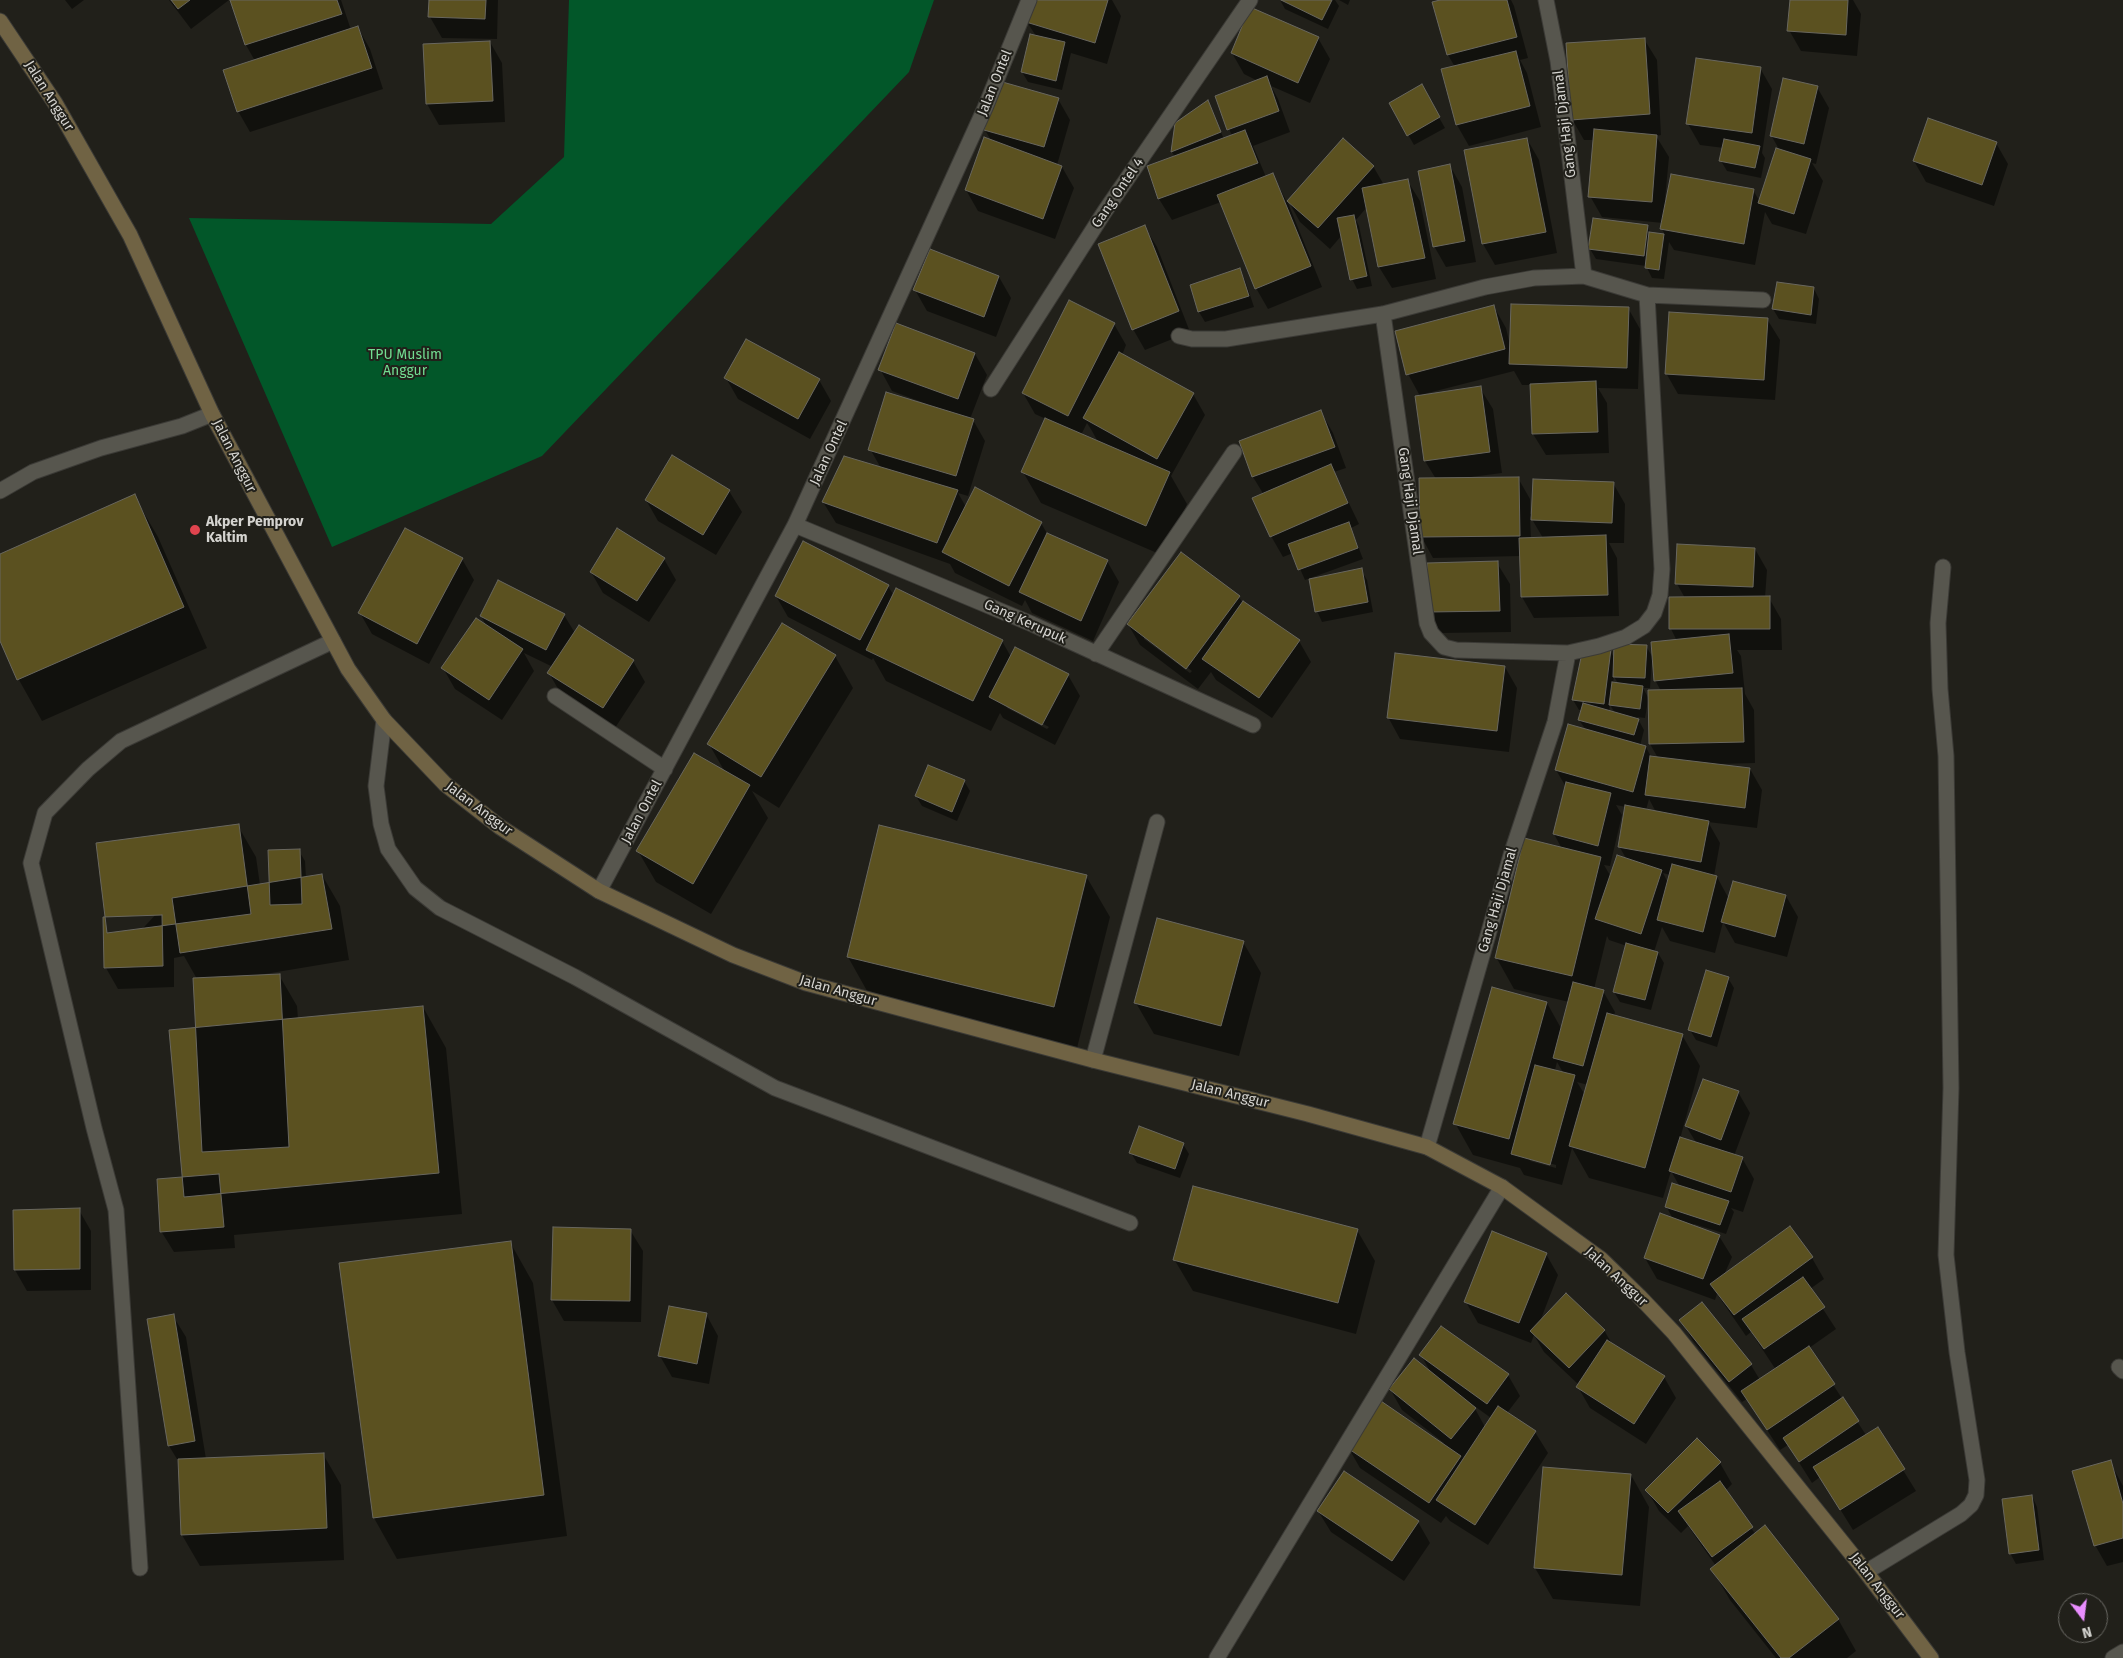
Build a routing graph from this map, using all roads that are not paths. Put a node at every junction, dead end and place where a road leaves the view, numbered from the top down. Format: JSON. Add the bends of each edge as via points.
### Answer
{"nodes":[{"id":1,"x":1029,"y":0,"type":"edge"},
{"id":2,"x":1250,"y":0,"type":"edge"},
{"id":3,"x":1546,"y":0,"type":"edge"},
{"id":4,"x":0,"y":21,"type":"edge"},
{"id":5,"x":1584,"y":276,"type":"junction"},
{"id":6,"x":1647,"y":295,"type":"junction"},
{"id":7,"x":1763,"y":300,"type":"dead end"},
{"id":8,"x":1383,"y":314,"type":"junction"},
{"id":9,"x":1179,"y":336,"type":"dead end"},
{"id":10,"x":990,"y":388,"type":"dead end"},
{"id":11,"x":212,"y":414,"type":"junction"},
{"id":12,"x":1234,"y":452,"type":"dead end"},
{"id":13,"x":0,"y":491,"type":"edge"},
{"id":14,"x":795,"y":525,"type":"junction"},
{"id":15,"x":1943,"y":567,"type":"dead end"},
{"id":16,"x":333,"y":641,"type":"junction"},
{"id":17,"x":1568,"y":653,"type":"junction"},
{"id":18,"x":1096,"y":654,"type":"junction"},
{"id":19,"x":555,"y":696,"type":"dead end"},
{"id":20,"x":384,"y":720,"type":"junction"},
{"id":21,"x":1253,"y":725,"type":"dead end"},
{"id":22,"x":664,"y":769,"type":"junction"},
{"id":23,"x":1158,"y":822,"type":"dead end"},
{"id":24,"x":599,"y":891,"type":"junction"},
{"id":25,"x":1093,"y":1060,"type":"junction"},
{"id":26,"x":1427,"y":1147,"type":"junction"},
{"id":27,"x":1502,"y":1187,"type":"junction"},
{"id":28,"x":1130,"y":1223,"type":"dead end"},
{"id":29,"x":140,"y":1568,"type":"dead end"},
{"id":30,"x":1866,"y":1572,"type":"junction"},
{"id":31,"x":2123,"y":1652,"type":"edge"},
{"id":32,"x":1217,"y":1658,"type":"edge"},
{"id":33,"x":1931,"y":1658,"type":"edge"},
{"id":34,"x":2113,"y":1658,"type":"edge"}],
"edges":[{"from":1,"to":14,"type":"street","name":"Jalan Ontel","via":[[985,108]]},
{"from":2,"to":10,"type":"street","name":"Gang Ontel 4","via":[[1104,212]]},
{"from":3,"to":5,"type":"street","name":"Gang Haji Djamal","via":[[1558,61]]},
{"from":4,"to":11,"type":"street","name":"Jalan Anggur","via":[[55,103],[130,235]]},
{"from":5,"to":6,"type":"street"},
{"from":5,"to":8,"type":"street","via":[[1534,278],[1485,287]]},
{"from":6,"to":7,"type":"street"},
{"from":6,"to":17,"type":"street","name":"Gang Haji Djamal","via":[[1662,569],[1660,595],[1654,613],[1644,626],[1626,637]]},
{"from":8,"to":9,"type":"street","via":[[1226,339]]},
{"from":8,"to":17,"type":"street","name":"Gang Haji Djamal","via":[[1431,633],[1444,646],[1456,650]]},
{"from":11,"to":13,"type":"street","via":[[33,472]]},
{"from":11,"to":16,"type":"street","name":"Jalan Anggur"},
{"from":12,"to":18,"type":"street"},
{"from":14,"to":18,"type":"street","name":"Gang Kerupuk"},
{"from":14,"to":22,"type":"street","name":"Jalan Ontel"},
{"from":15,"to":30,"type":"street","via":[[1938,623],[1946,756],[1951,1088],[1946,1255],[1977,1480],[1976,1495],[1961,1514]]},
{"from":16,"to":20,"type":"street","name":"Jalan Anggur","via":[[348,669]]},
{"from":16,"to":29,"type":"street","via":[[121,741],[45,813],[31,863],[116,1210]]},
{"from":17,"to":26,"type":"street","name":"Gang Haji Djamal","via":[[1555,722],[1511,855]]},
{"from":18,"to":21,"type":"street","name":"Gang Kerupuk"},
{"from":19,"to":22,"type":"street"},
{"from":20,"to":24,"type":"street","name":"Jalan Anggur","via":[[445,784],[500,827]]},
{"from":20,"to":28,"type":"street","via":[[376,786],[388,849],[415,888],[440,908],[774,1088]]},
{"from":22,"to":24,"type":"street","name":"Jalan Ontel"},
{"from":23,"to":25,"type":"street"},
{"from":24,"to":25,"type":"street","name":"Jalan Anggur","via":[[733,955],[806,983]]},
{"from":25,"to":26,"type":"street","name":"Jalan Anggur"},
{"from":26,"to":27,"type":"street","name":"Jalan Anggur"},
{"from":27,"to":30,"type":"street","name":"Jalan Anggur","via":[[1601,1259],[1674,1333]]},
{"from":27,"to":32,"type":"street"},
{"from":30,"to":33,"type":"street","name":"Jalan Anggur"},
{"from":31,"to":34,"type":"street"}]}
